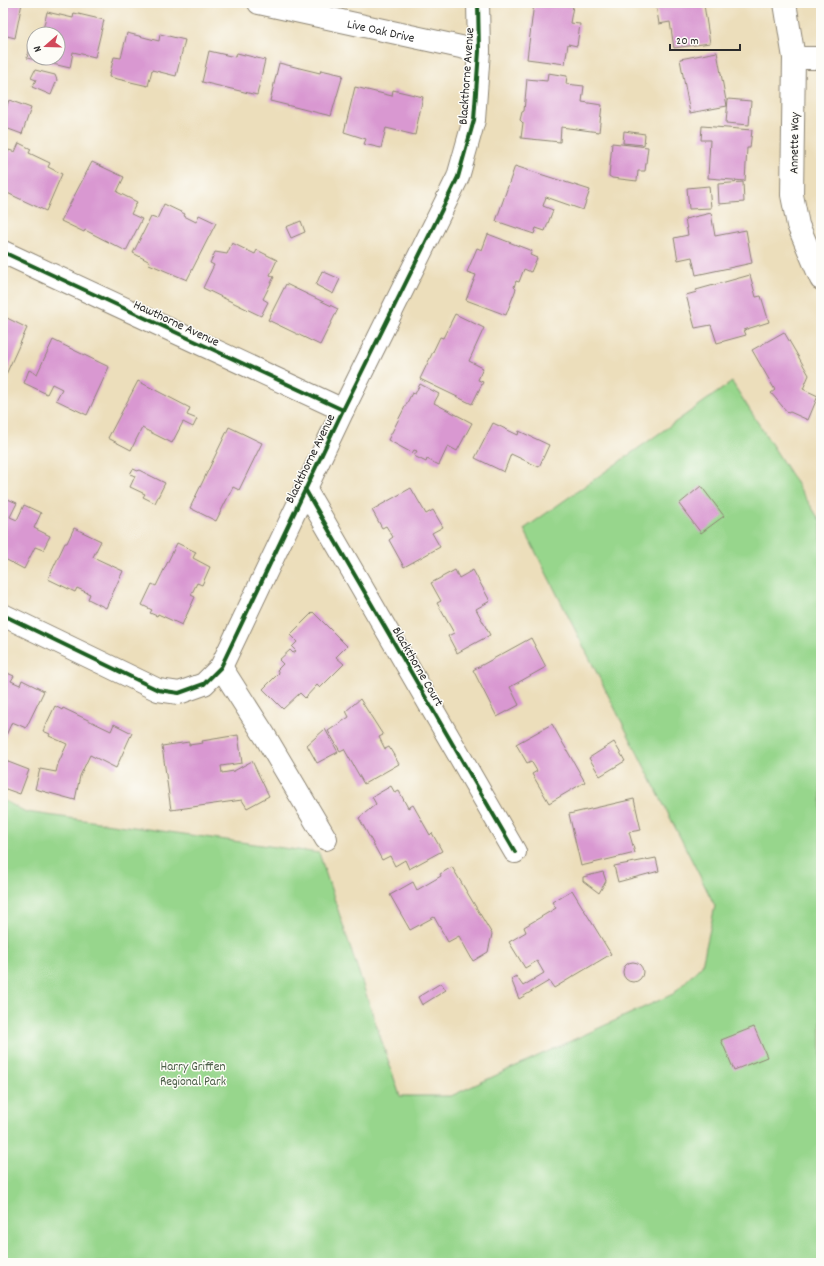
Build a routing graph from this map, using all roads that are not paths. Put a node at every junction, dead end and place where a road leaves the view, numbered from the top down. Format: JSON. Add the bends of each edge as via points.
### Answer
{"nodes":[{"id":1,"x":259,"y":3,"type":"edge"},
{"id":2,"x":478,"y":3,"type":"edge"},
{"id":3,"x":785,"y":3,"type":"edge"},
{"id":4,"x":479,"y":51,"type":"junction"},
{"id":5,"x":794,"y":58,"type":"junction"},
{"id":6,"x":821,"y":58,"type":"edge"},
{"id":7,"x":3,"y":252,"type":"edge"},
{"id":8,"x":821,"y":279,"type":"edge"},
{"id":9,"x":343,"y":410,"type":"junction"},
{"id":10,"x":305,"y":489,"type":"junction"},
{"id":11,"x":3,"y":615,"type":"edge"},
{"id":12,"x":221,"y":667,"type":"junction"},
{"id":13,"x":326,"y":839,"type":"dead end"},
{"id":14,"x":515,"y":852,"type":"dead end"}],
"edges":[{"from":1,"to":4,"type":"street","name":"Live Oak Drive"},
{"from":2,"to":4,"type":"street","name":"Blackthorne Avenue"},
{"from":3,"to":5,"type":"street","name":"Annette Way"},
{"from":4,"to":9,"type":"street","name":"Blackthorne Avenue","via":[[474,120],[458,177]]},
{"from":5,"to":6,"type":"street"},
{"from":5,"to":8,"type":"street","name":"Annette Way","via":[[792,195],[798,225]]},
{"from":7,"to":9,"type":"street","name":"Hawthorne Avenue"},
{"from":9,"to":10,"type":"street","name":"Blackthorne Avenue"},
{"from":10,"to":12,"type":"street","name":"Blackthorne Avenue"},
{"from":10,"to":14,"type":"street","name":"Blackthorne Court"},
{"from":11,"to":12,"type":"street","name":"Blackthorne Avenue","via":[[158,690],[179,693],[204,684]]},
{"from":12,"to":13,"type":"street"}]}
